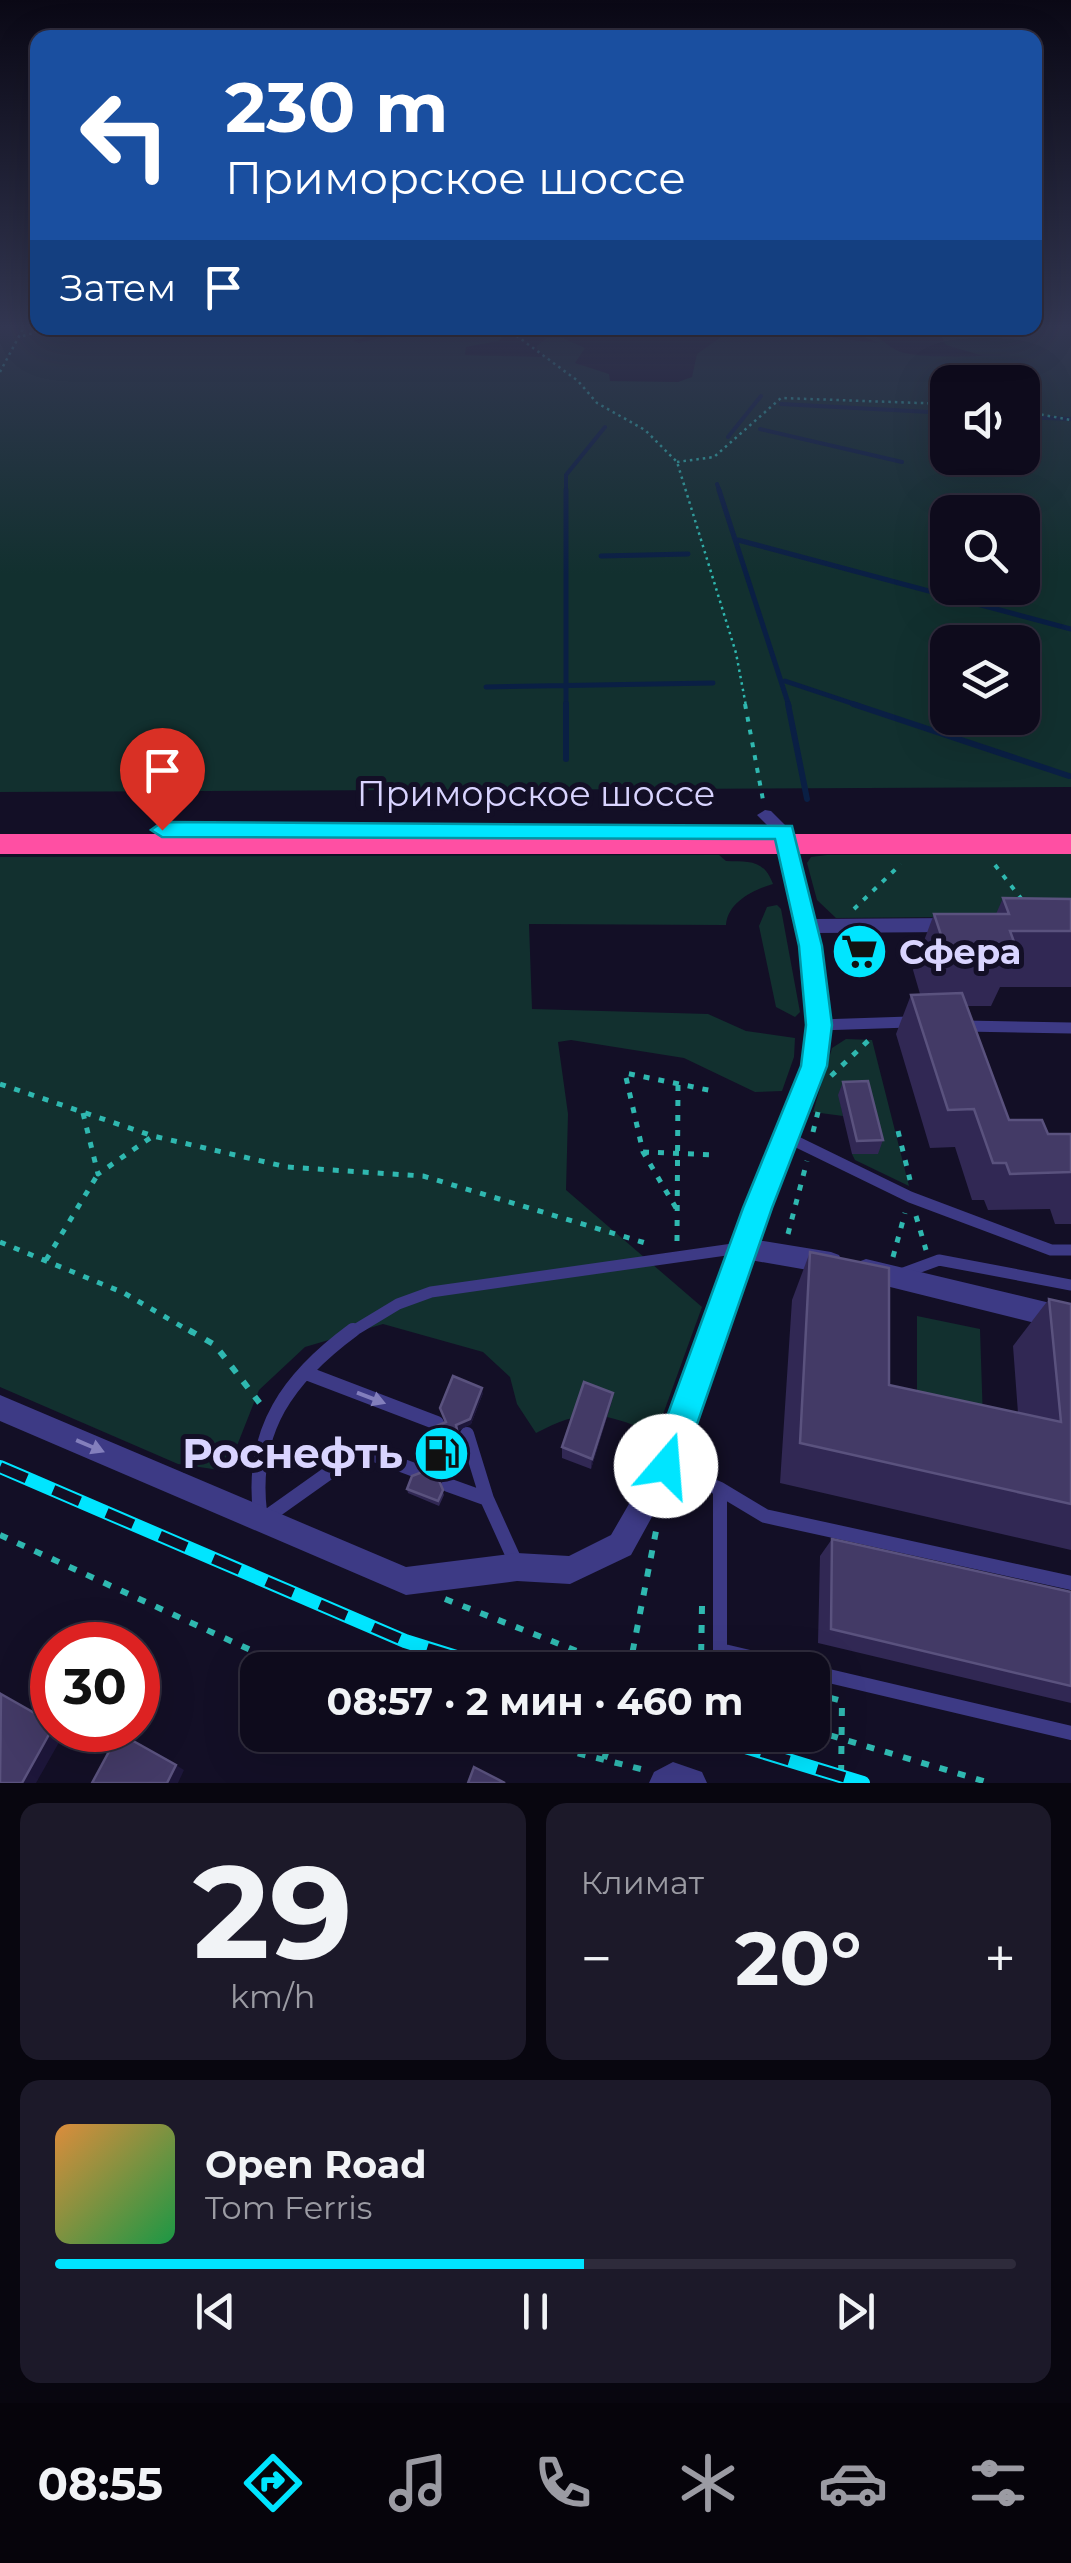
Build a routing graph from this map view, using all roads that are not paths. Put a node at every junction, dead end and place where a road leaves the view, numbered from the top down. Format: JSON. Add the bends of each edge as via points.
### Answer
{"nodes":[{"id":1,"x":0,"y":829,"type":"edge"},
{"id":2,"x":1071,"y":830,"type":"edge"},
{"id":3,"x":779,"y":831,"type":"junction"},
{"id":4,"x":0,"y":844,"type":"edge"},
{"id":5,"x":1071,"y":844,"type":"edge"},
{"id":6,"x":968,"y":925,"type":"edge"},
{"id":7,"x":807,"y":926,"type":"junction"},
{"id":8,"x":929,"y":1022,"type":"edge"},
{"id":9,"x":944,"y":1023,"type":"edge"},
{"id":10,"x":819,"y":1025,"type":"junction"},
{"id":11,"x":974,"y":1027,"type":"junction"},
{"id":12,"x":1071,"y":1028,"type":"edge"},
{"id":13,"x":979,"y":1044,"type":"edge"},
{"id":14,"x":788,"y":1138,"type":"junction"},
{"id":15,"x":743,"y":1248,"type":"junction"},
{"id":16,"x":1071,"y":1250,"type":"edge"},
{"id":17,"x":891,"y":1276,"type":"junction"},
{"id":18,"x":1071,"y":1285,"type":"edge"},
{"id":19,"x":1071,"y":1320,"type":"edge"},
{"id":20,"x":306,"y":1373,"type":"junction"},
{"id":21,"x":0,"y":1408,"type":"edge"},
{"id":22,"x":437,"y":1423,"type":"edge"},
{"id":23,"x":467,"y":1434,"type":"dead end"},
{"id":24,"x":666,"y":1466,"type":"junction"},
{"id":25,"x":417,"y":1472,"type":"edge"},
{"id":26,"x":448,"y":1484,"type":"dead end"},
{"id":27,"x":720,"y":1489,"type":"junction"},
{"id":28,"x":487,"y":1499,"type":"junction"},
{"id":29,"x":262,"y":1520,"type":"junction"},
{"id":30,"x":517,"y":1566,"type":"junction"},
{"id":31,"x":1071,"y":1584,"type":"edge"},
{"id":32,"x":728,"y":1652,"type":"edge"},
{"id":33,"x":830,"y":1676,"type":"edge"},
{"id":34,"x":1071,"y":1733,"type":"edge"}],
"edges":[{"from":1,"to":3,"type":"highway","name":"Приморское шоссе"},
{"from":2,"to":3,"type":"highway","name":"Приморское шоссе"},
{"from":3,"to":4,"type":"highway","name":"Приморское шоссе"},
{"from":3,"to":5,"type":"highway","name":"Приморское шоссе"},
{"from":3,"to":7,"type":"street"},
{"from":6,"to":7,"type":"street"},
{"from":7,"to":10,"type":"street"},
{"from":8,"to":10,"type":"lane"},
{"from":9,"to":11,"type":"lane"},
{"from":10,"to":14,"type":"street","via":[[811,1077]]},
{"from":11,"to":12,"type":"lane"},
{"from":11,"to":13,"type":"lane"},
{"from":14,"to":15,"type":"street"},
{"from":14,"to":16,"type":"lane","via":[[910,1197],[1051,1250]]},
{"from":15,"to":17,"type":"street"},
{"from":15,"to":20,"type":"lane","via":[[400,1300],[368,1316]]},
{"from":15,"to":24,"type":"street"},
{"from":17,"to":18,"type":"lane","via":[[940,1260]]},
{"from":17,"to":19,"type":"street"},
{"from":20,"to":22,"type":"lane","one_way":true},
{"from":20,"to":29,"type":"lane","via":[[271,1418],[253,1488]]},
{"from":21,"to":29,"type":"street","one_way":true},
{"from":23,"to":28,"type":"lane"},
{"from":24,"to":27,"type":"lane"},
{"from":24,"to":30,"type":"street","via":[[621,1544],[570,1570]]},
{"from":25,"to":29,"type":"lane","via":[[361,1450]]},
{"from":26,"to":28,"type":"lane"},
{"from":27,"to":31,"type":"lane","via":[[765,1516]]},
{"from":27,"to":32,"type":"lane","via":[[720,1650]]},
{"from":28,"to":30,"type":"lane"},
{"from":29,"to":30,"type":"street","via":[[406,1581]]},
{"from":33,"to":34,"type":"lane"}]}
